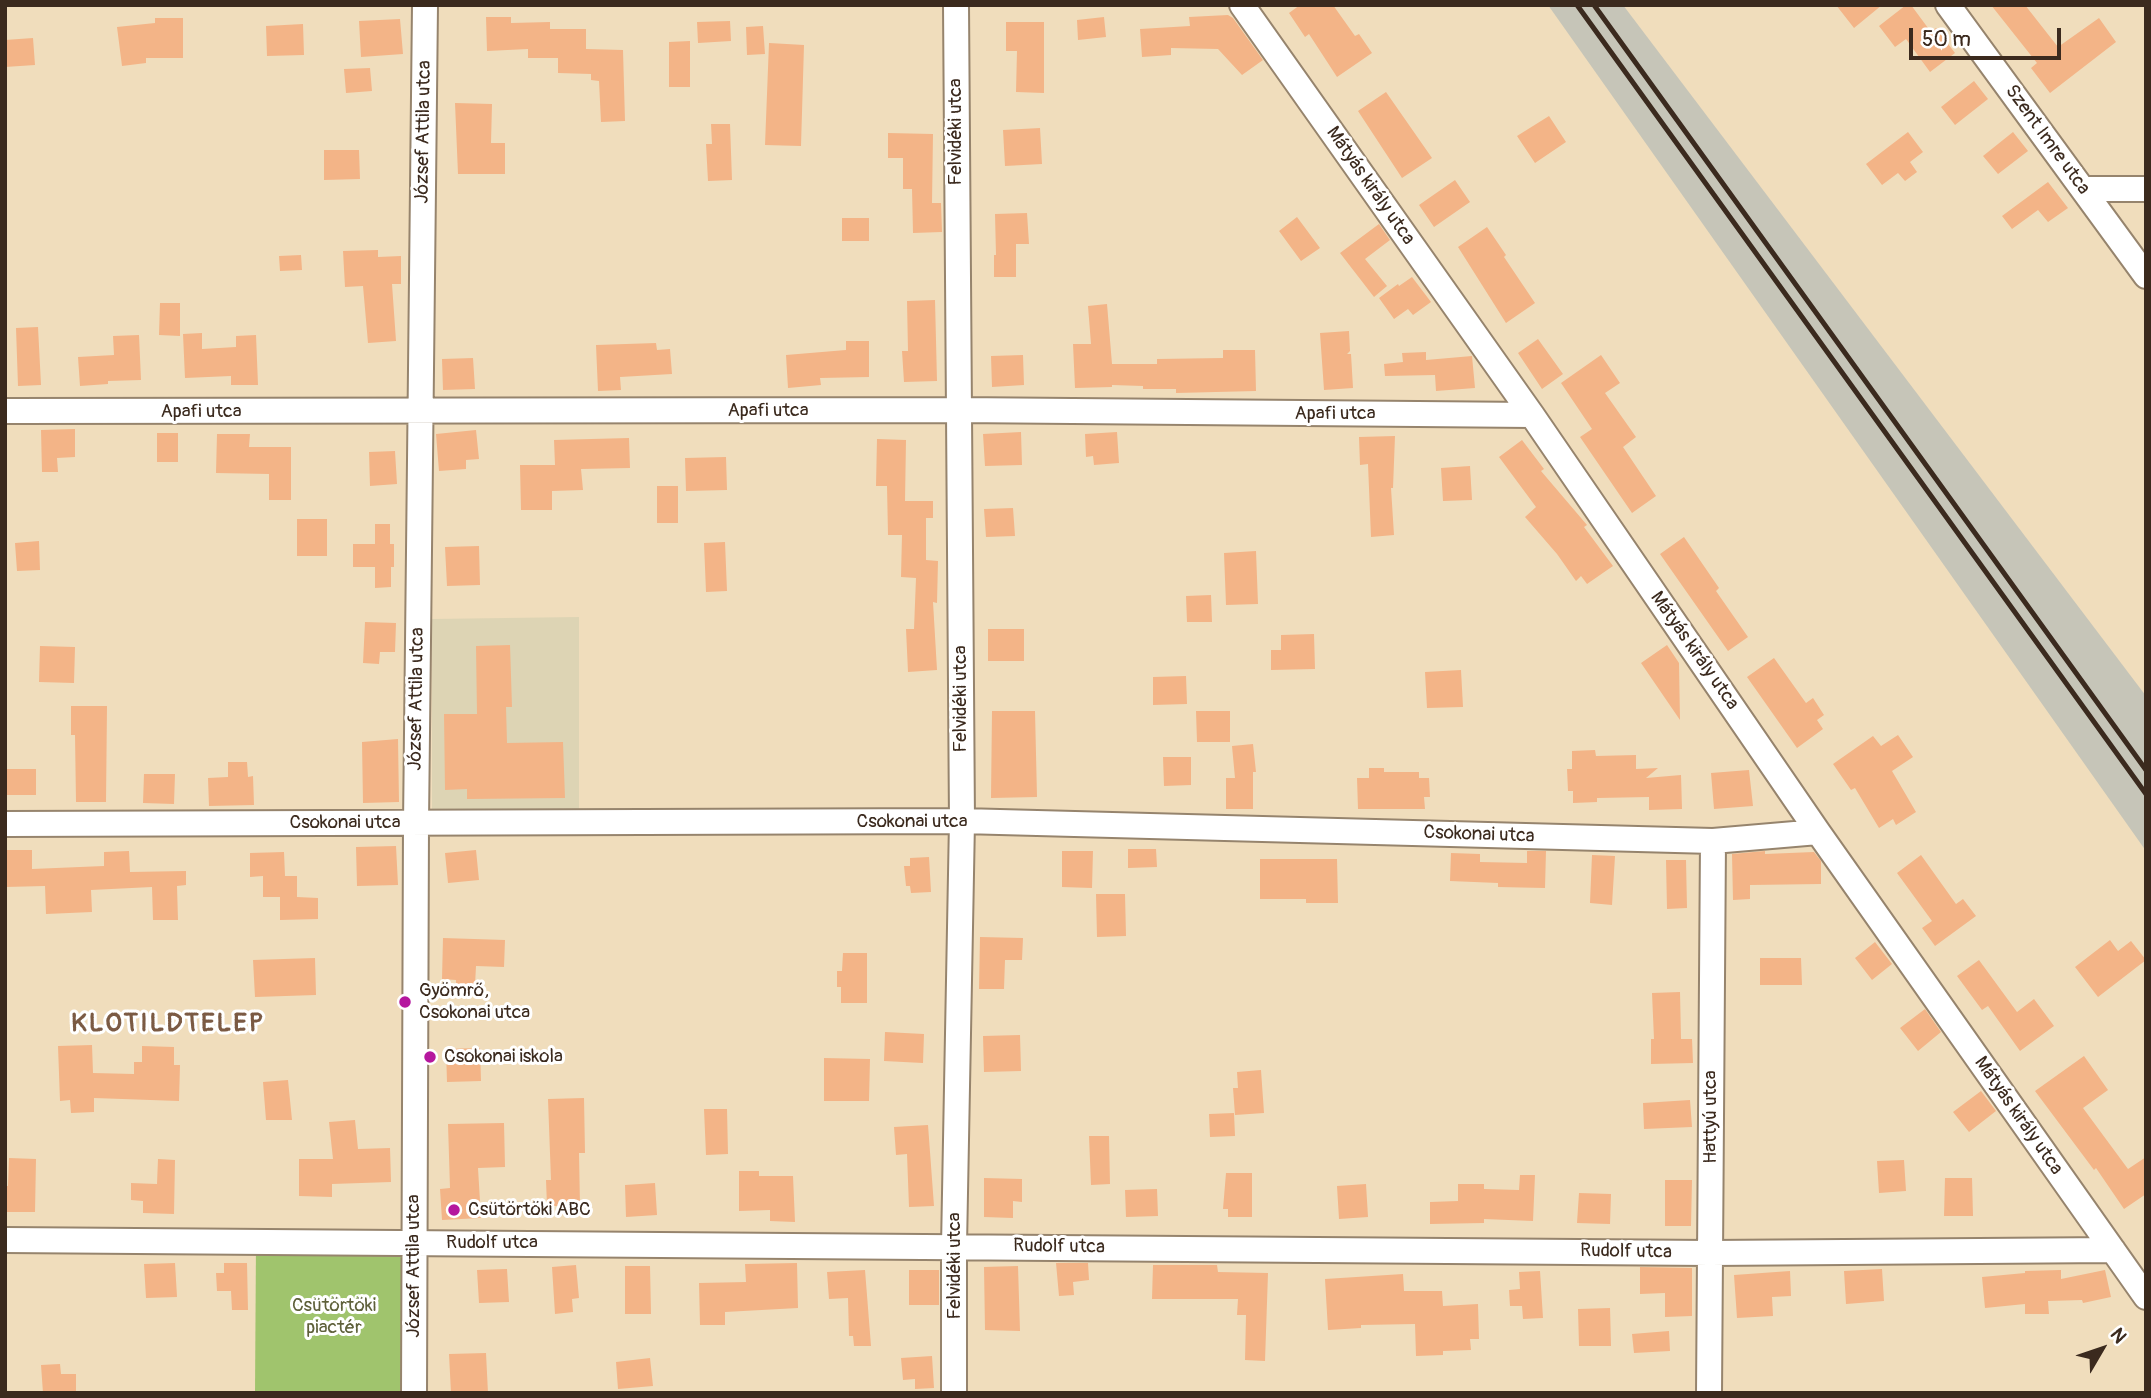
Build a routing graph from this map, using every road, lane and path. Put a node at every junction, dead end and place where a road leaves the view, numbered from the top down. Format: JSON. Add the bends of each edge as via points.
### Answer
{"nodes":[{"id":1,"x":425,"y":5,"type":"edge"},
{"id":2,"x":956,"y":5,"type":"edge"},
{"id":3,"x":1242,"y":5,"type":"edge"},
{"id":4,"x":1948,"y":5,"type":"edge"},
{"id":5,"x":2082,"y":189,"type":"junction"},
{"id":6,"x":2146,"y":189,"type":"edge"},
{"id":7,"x":2146,"y":276,"type":"edge"},
{"id":8,"x":958,"y":410,"type":"junction"},
{"id":9,"x":5,"y":411,"type":"edge"},
{"id":10,"x":421,"y":412,"type":"junction"},
{"id":11,"x":1532,"y":415,"type":"junction"},
{"id":12,"x":962,"y":821,"type":"junction"},
{"id":13,"x":416,"y":823,"type":"junction"},
{"id":14,"x":5,"y":824,"type":"edge"},
{"id":15,"x":1818,"y":832,"type":"junction"},
{"id":16,"x":1713,"y":841,"type":"junction"},
{"id":17,"x":5,"y":1240,"type":"edge"},
{"id":18,"x":414,"y":1243,"type":"junction"},
{"id":19,"x":954,"y":1246,"type":"junction"},
{"id":20,"x":2113,"y":1250,"type":"junction"},
{"id":21,"x":1710,"y":1253,"type":"junction"},
{"id":22,"x":2146,"y":1297,"type":"edge"},
{"id":23,"x":414,"y":1393,"type":"edge"},
{"id":24,"x":954,"y":1393,"type":"edge"},
{"id":25,"x":1709,"y":1393,"type":"edge"}],
"edges":[{"from":1,"to":10,"type":"street","name":"József Attila utca"},
{"from":2,"to":8,"type":"street","name":"Felvidéki utca"},
{"from":3,"to":11,"type":"street","name":"Mátyás király utca"},
{"from":4,"to":5,"type":"street","name":"Szent Imre utca"},
{"from":5,"to":6,"type":"street"},
{"from":5,"to":7,"type":"street","name":"Szent Imre utca"},
{"from":8,"to":10,"type":"street","name":"Apafi utca"},
{"from":8,"to":11,"type":"street","name":"Apafi utca"},
{"from":8,"to":12,"type":"street","name":"Felvidéki utca"},
{"from":9,"to":10,"type":"street","name":"Apafi utca"},
{"from":10,"to":13,"type":"street","name":"József Attila utca"},
{"from":11,"to":15,"type":"street","name":"Mátyás király utca"},
{"from":12,"to":13,"type":"street","name":"Csokonai utca"},
{"from":12,"to":16,"type":"street","name":"Csokonai utca"},
{"from":12,"to":19,"type":"street","name":"Felvidéki utca"},
{"from":13,"to":14,"type":"street","name":"Csokonai utca"},
{"from":13,"to":18,"type":"street","name":"József Attila utca"},
{"from":15,"to":16,"type":"street","name":"Csokonai utca"},
{"from":15,"to":20,"type":"street","name":"Mátyás király utca"},
{"from":16,"to":21,"type":"street","name":"Hattyú utca"},
{"from":17,"to":18,"type":"street","name":"Rudolf utca"},
{"from":18,"to":19,"type":"street","name":"Rudolf utca"},
{"from":18,"to":23,"type":"street","name":"József Attila utca"},
{"from":19,"to":21,"type":"street","name":"Rudolf utca"},
{"from":19,"to":24,"type":"street","name":"Felvidéki utca"},
{"from":20,"to":21,"type":"street","name":"Rudolf utca"},
{"from":20,"to":22,"type":"street","name":"Mátyás király utca"},
{"from":21,"to":25,"type":"street","name":"Hattyú utca"}]}
